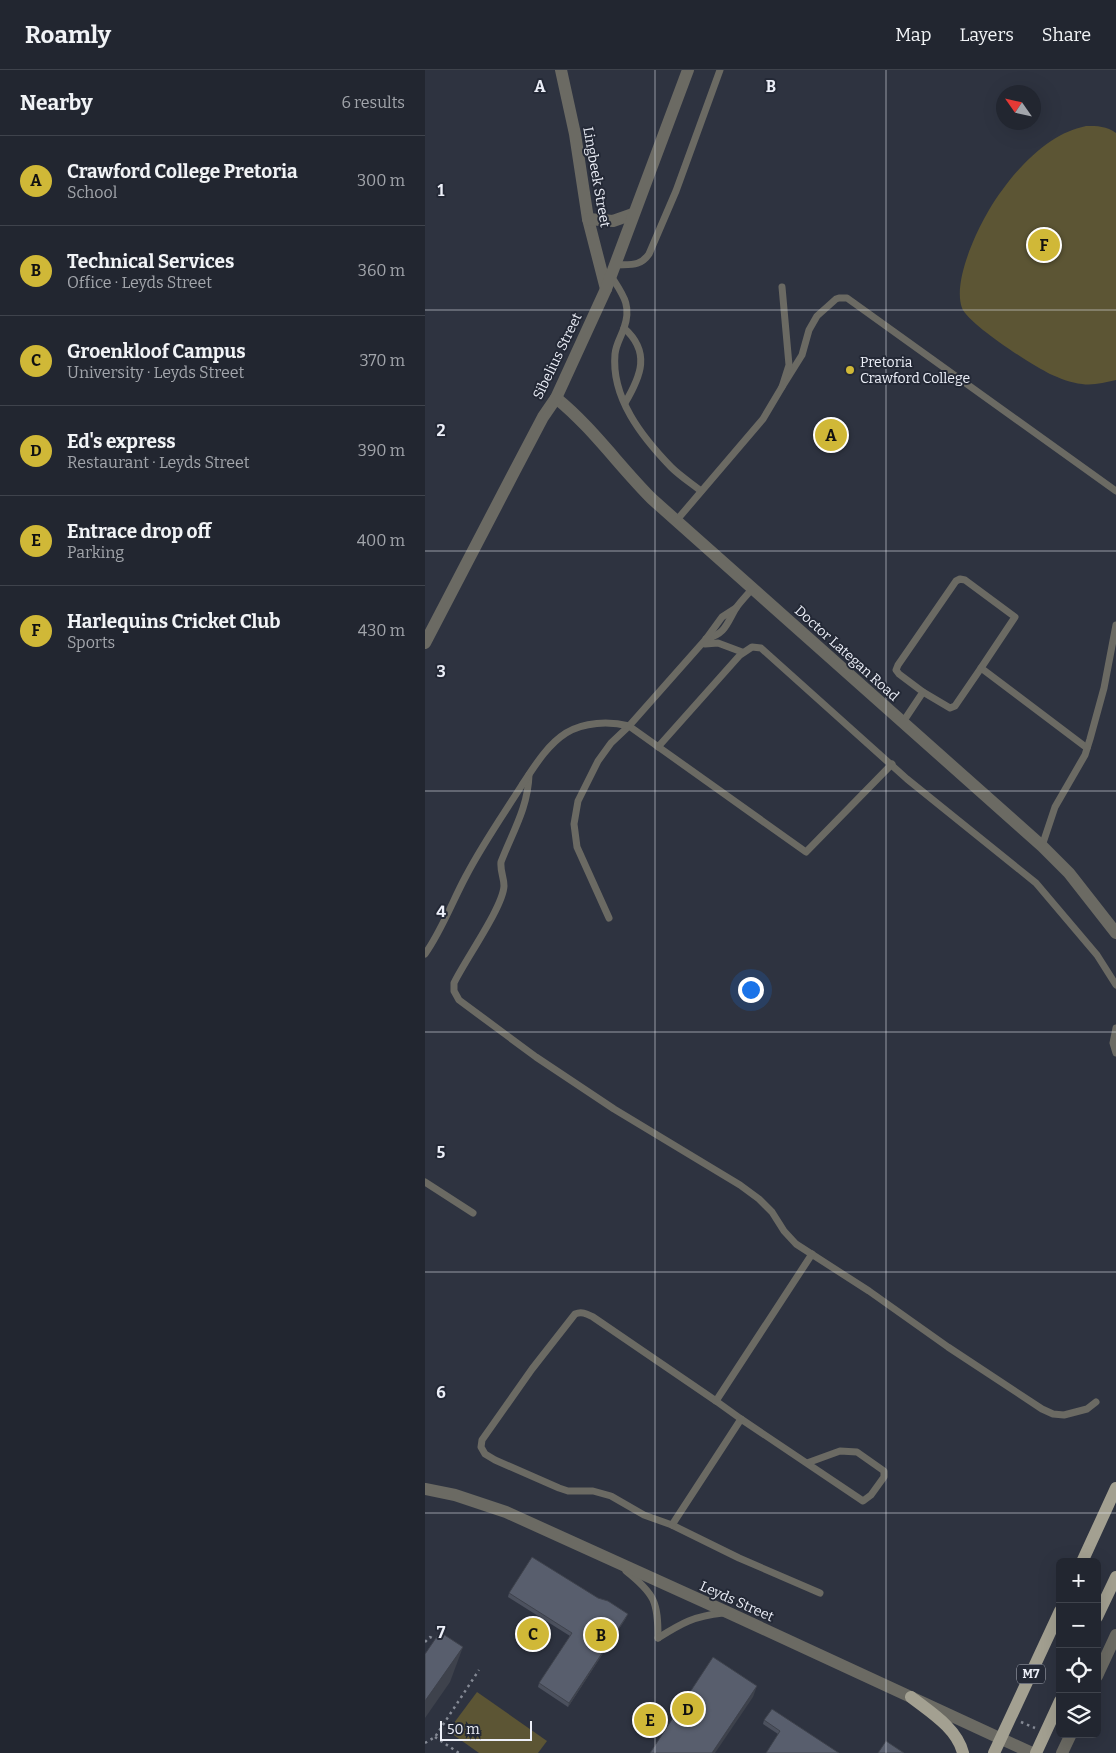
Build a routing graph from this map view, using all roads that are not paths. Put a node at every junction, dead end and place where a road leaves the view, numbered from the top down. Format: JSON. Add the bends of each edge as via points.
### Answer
{"nodes":[{"id":1,"x":561,"y":70,"type":"edge"},
{"id":2,"x":688,"y":70,"type":"edge"},
{"id":3,"x":720,"y":70,"type":"edge"},
{"id":4,"x":633,"y":214,"type":"junction"},
{"id":5,"x":588,"y":219,"type":"junction"},
{"id":6,"x":613,"y":270,"type":"junction"},
{"id":7,"x":782,"y":287,"type":"dead end"},
{"id":8,"x":606,"y":289,"type":"junction"},
{"id":9,"x":624,"y":328,"type":"junction"},
{"id":10,"x":782,"y":387,"type":"junction"},
{"id":11,"x":556,"y":398,"type":"junction"},
{"id":12,"x":625,"y":403,"type":"junction"},
{"id":13,"x":701,"y":491,"type":"junction"},
{"id":14,"x":1116,"y":491,"type":"edge"},
{"id":15,"x":676,"y":521,"type":"junction"},
{"id":16,"x":753,"y":588,"type":"junction"},
{"id":17,"x":1116,"y":625,"type":"edge"},
{"id":18,"x":425,"y":643,"type":"edge"},
{"id":19,"x":700,"y":645,"type":"junction"},
{"id":20,"x":743,"y":652,"type":"junction"},
{"id":21,"x":981,"y":668,"type":"junction"},
{"id":22,"x":923,"y":692,"type":"junction"},
{"id":23,"x":903,"y":722,"type":"junction"},
{"id":24,"x":629,"y":726,"type":"junction"},
{"id":25,"x":658,"y":747,"type":"junction"},
{"id":26,"x":1087,"y":748,"type":"junction"},
{"id":27,"x":892,"y":764,"type":"junction"},
{"id":28,"x":529,"y":775,"type":"junction"},
{"id":29,"x":1042,"y":846,"type":"junction"},
{"id":30,"x":609,"y":918,"type":"dead end"},
{"id":31,"x":1116,"y":933,"type":"edge"},
{"id":32,"x":425,"y":954,"type":"edge"},
{"id":33,"x":1116,"y":985,"type":"edge"},
{"id":34,"x":1116,"y":1028,"type":"edge"},
{"id":35,"x":1116,"y":1052,"type":"edge"},
{"id":36,"x":425,"y":1182,"type":"edge"},
{"id":37,"x":473,"y":1213,"type":"dead end"},
{"id":38,"x":812,"y":1254,"type":"junction"},
{"id":39,"x":716,"y":1401,"type":"junction"},
{"id":40,"x":1096,"y":1402,"type":"dead end"},
{"id":41,"x":741,"y":1419,"type":"junction"},
{"id":42,"x":807,"y":1463,"type":"junction"},
{"id":43,"x":1116,"y":1488,"type":"edge"},
{"id":44,"x":425,"y":1489,"type":"edge"},
{"id":45,"x":673,"y":1525,"type":"junction"},
{"id":46,"x":1084,"y":1558,"type":"edge"},
{"id":47,"x":616,"y":1563,"type":"junction"},
{"id":48,"x":1116,"y":1577,"type":"edge"},
{"id":49,"x":820,"y":1593,"type":"dead end"},
{"id":50,"x":1101,"y":1609,"type":"edge"},
{"id":51,"x":729,"y":1613,"type":"junction"},
{"id":52,"x":1056,"y":1620,"type":"edge"},
{"id":53,"x":1116,"y":1635,"type":"edge"},
{"id":54,"x":1101,"y":1667,"type":"edge"},
{"id":55,"x":911,"y":1696,"type":"junction"},
{"id":56,"x":1056,"y":1710,"type":"edge"},
{"id":57,"x":1001,"y":1738,"type":"junction"},
{"id":58,"x":1069,"y":1738,"type":"edge"},
{"id":59,"x":963,"y":1753,"type":"edge"},
{"id":60,"x":994,"y":1753,"type":"edge"},
{"id":61,"x":1032,"y":1753,"type":"edge"},
{"id":62,"x":1036,"y":1753,"type":"edge"},
{"id":63,"x":1062,"y":1753,"type":"edge"}],
"edges":[{"from":1,"to":5,"type":"street","name":"Lingbeek Street"},
{"from":2,"to":4,"type":"street","name":"Sibelius Street"},
{"from":3,"to":6,"type":"lane","via":[[676,191],[649,254],[644,262]]},
{"from":4,"to":5,"type":"street","via":[[613,221]]},
{"from":4,"to":6,"type":"street","name":"Sibelius Street"},
{"from":5,"to":8,"type":"street","name":"Lingbeek Street"},
{"from":6,"to":8,"type":"street","name":"Sibelius Street"},
{"from":6,"to":9,"type":"lane","via":[[627,306]]},
{"from":7,"to":10,"type":"lane","via":[[789,365]]},
{"from":8,"to":11,"type":"street","name":"Sibelius Street"},
{"from":9,"to":12,"type":"lane","via":[[615,355],[620,392]]},
{"from":9,"to":12,"type":"lane","via":[[637,342],[641,360],[638,380]]},
{"from":10,"to":13,"type":"lane","via":[[763,419]]},
{"from":10,"to":14,"type":"lane","via":[[802,356],[809,330],[817,316],[836,299],[847,298]]},
{"from":11,"to":15,"type":"street","name":"Doctor Lategan Road"},
{"from":11,"to":18,"type":"street","name":"Sibelius Street","via":[[543,417]]},
{"from":12,"to":13,"type":"lane","via":[[633,421],[672,468]]},
{"from":13,"to":15,"type":"lane"},
{"from":15,"to":16,"type":"street","name":"Doctor Lategan Road"},
{"from":16,"to":19,"type":"lane","via":[[724,629]]},
{"from":16,"to":23,"type":"street","name":"Doctor Lategan Road"},
{"from":17,"to":26,"type":"lane","via":[[1104,688]]},
{"from":19,"to":20,"type":"lane","via":[[715,642]]},
{"from":19,"to":24,"type":"lane"},
{"from":20,"to":25,"type":"lane"},
{"from":20,"to":27,"type":"lane","via":[[752,647],[768,652]]},
{"from":21,"to":22,"type":"lane","via":[[955,706],[950,708]]},
{"from":21,"to":22,"type":"lane","via":[[1015,617],[960,578],[896,670]]},
{"from":21,"to":26,"type":"lane"},
{"from":22,"to":23,"type":"lane"},
{"from":23,"to":29,"type":"street","name":"Doctor Lategan Road"},
{"from":24,"to":25,"type":"lane"},
{"from":24,"to":28,"type":"lane","via":[[600,723],[566,733]]},
{"from":24,"to":30,"type":"lane","via":[[599,760],[575,814],[577,847]]},
{"from":25,"to":27,"type":"lane","via":[[806,852]]},
{"from":26,"to":29,"type":"lane","via":[[1055,807]]},
{"from":27,"to":33,"type":"lane","via":[[1036,883],[1097,955]]},
{"from":28,"to":32,"type":"lane","via":[[472,865]]},
{"from":28,"to":38,"type":"lane","via":[[522,813],[501,862],[504,886],[499,902],[454,983],[457,998],[496,1029],[614,1109],[751,1192],[776,1216],[790,1238]]},
{"from":29,"to":31,"type":"street","name":"Doctor Lategan Road","via":[[1069,873]]},
{"from":34,"to":35,"type":"lane","via":[[1113,1043]]},
{"from":36,"to":37,"type":"lane"},
{"from":38,"to":39,"type":"lane"},
{"from":38,"to":40,"type":"lane","via":[[1042,1410],[1064,1415],[1087,1409]]},
{"from":39,"to":41,"type":"lane"},
{"from":39,"to":45,"type":"lane","via":[[593,1317],[579,1312],[532,1369],[481,1443],[482,1450],[495,1460],[559,1488],[606,1494],[644,1515]]},
{"from":41,"to":42,"type":"lane"},
{"from":41,"to":45,"type":"lane"},
{"from":42,"to":42,"type":"lane","via":[[840,1452],[857,1452],[884,1471],[884,1477],[863,1501]]},
{"from":43,"to":46,"type":"main road"},
{"from":44,"to":47,"type":"street","name":"Leyds Street","via":[[455,1495],[505,1512]]},
{"from":45,"to":49,"type":"lane"},
{"from":47,"to":51,"type":"street","name":"Leyds Street"},
{"from":47,"to":51,"type":"lane","via":[[654,1599],[658,1638],[689,1620]]},
{"from":48,"to":50,"type":"main road"},
{"from":51,"to":55,"type":"street","name":"Leyds Street"},
{"from":52,"to":57,"type":"main road","number":"M7"},
{"from":53,"to":54,"type":"street"},
{"from":55,"to":57,"type":"street","name":"Leyds Street"},
{"from":55,"to":59,"type":"main road","via":[[958,1738]]},
{"from":56,"to":62,"type":"main road"},
{"from":57,"to":60,"type":"main road","number":"M7"},
{"from":57,"to":61,"type":"street","name":"Leyds Street"},
{"from":58,"to":63,"type":"street"}]}
